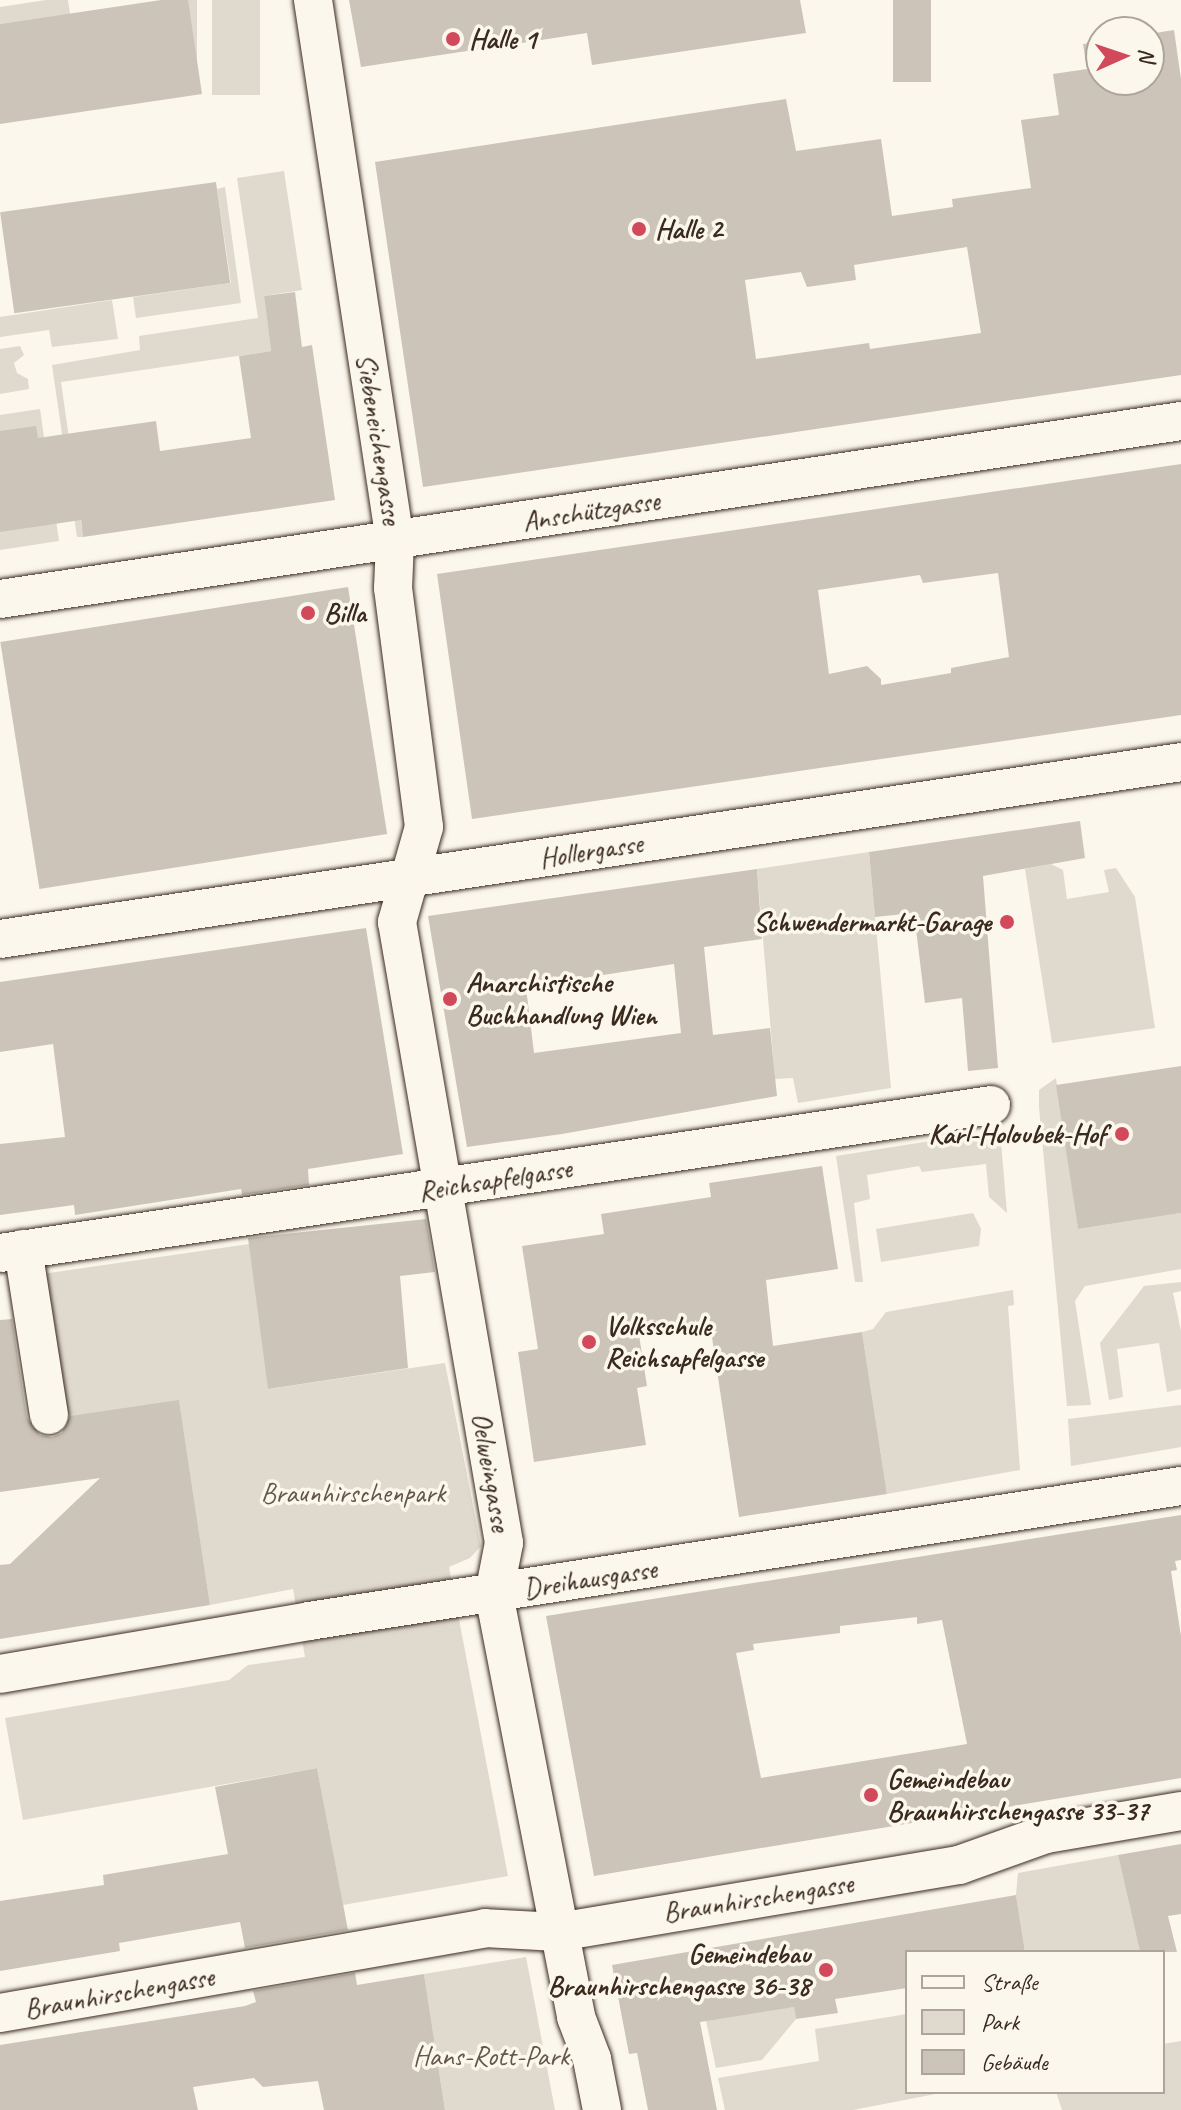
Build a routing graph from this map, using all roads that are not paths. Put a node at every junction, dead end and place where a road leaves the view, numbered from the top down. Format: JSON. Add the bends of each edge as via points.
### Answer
{"nodes":[{"id":1,"x":313,"y":0,"type":"edge"},
{"id":2,"x":1181,"y":421,"type":"edge"},
{"id":3,"x":395,"y":541,"type":"junction"},
{"id":4,"x":0,"y":599,"type":"edge"},
{"id":5,"x":1181,"y":762,"type":"edge"},
{"id":6,"x":409,"y":878,"type":"junction"},
{"id":7,"x":0,"y":939,"type":"edge"},
{"id":8,"x":991,"y":1105,"type":"dead end"},
{"id":9,"x":441,"y":1188,"type":"junction"},
{"id":10,"x":12,"y":1251,"type":"edge"},
{"id":11,"x":49,"y":1415,"type":"dead end"},
{"id":12,"x":1181,"y":1486,"type":"edge"},
{"id":13,"x":494,"y":1594,"type":"junction"},
{"id":14,"x":0,"y":1674,"type":"edge"},
{"id":15,"x":1181,"y":1811,"type":"edge"},
{"id":16,"x":558,"y":1932,"type":"junction"},
{"id":17,"x":0,"y":2013,"type":"edge"},
{"id":18,"x":602,"y":2110,"type":"edge"}],
"edges":[{"from":1,"to":3,"type":"street","name":"Siebeneichengasse"},
{"from":2,"to":3,"type":"street","name":"Anschützgasse"},
{"from":3,"to":4,"type":"street","name":"Anschützgasse"},
{"from":3,"to":6,"type":"street","name":"Siebeneichengasse","via":[[393,588],[424,827]]},
{"from":5,"to":6,"type":"street","name":"Hollergasse"},
{"from":6,"to":7,"type":"street","name":"Hollergasse"},
{"from":6,"to":9,"type":"street","name":"Oelweingasse","via":[[397,922]]},
{"from":8,"to":9,"type":"street","name":"Reichsapfelgasse"},
{"from":9,"to":10,"type":"street","name":"Reichsapfelgasse"},
{"from":9,"to":13,"type":"street","name":"Oelweingasse","via":[[504,1543]]},
{"from":10,"to":11,"type":"street"},
{"from":12,"to":13,"type":"street","name":"Dreihausgasse"},
{"from":13,"to":14,"type":"street","name":"Dreihausgasse"},
{"from":13,"to":16,"type":"street","name":"Oelweingasse"},
{"from":15,"to":16,"type":"street","name":"Braunhirschengasse","via":[[1046,1834],[959,1865]]},
{"from":16,"to":17,"type":"street","name":"Braunhirschengasse","via":[[485,1928]]},
{"from":16,"to":18,"type":"street","name":"Oelweingasse"}]}
